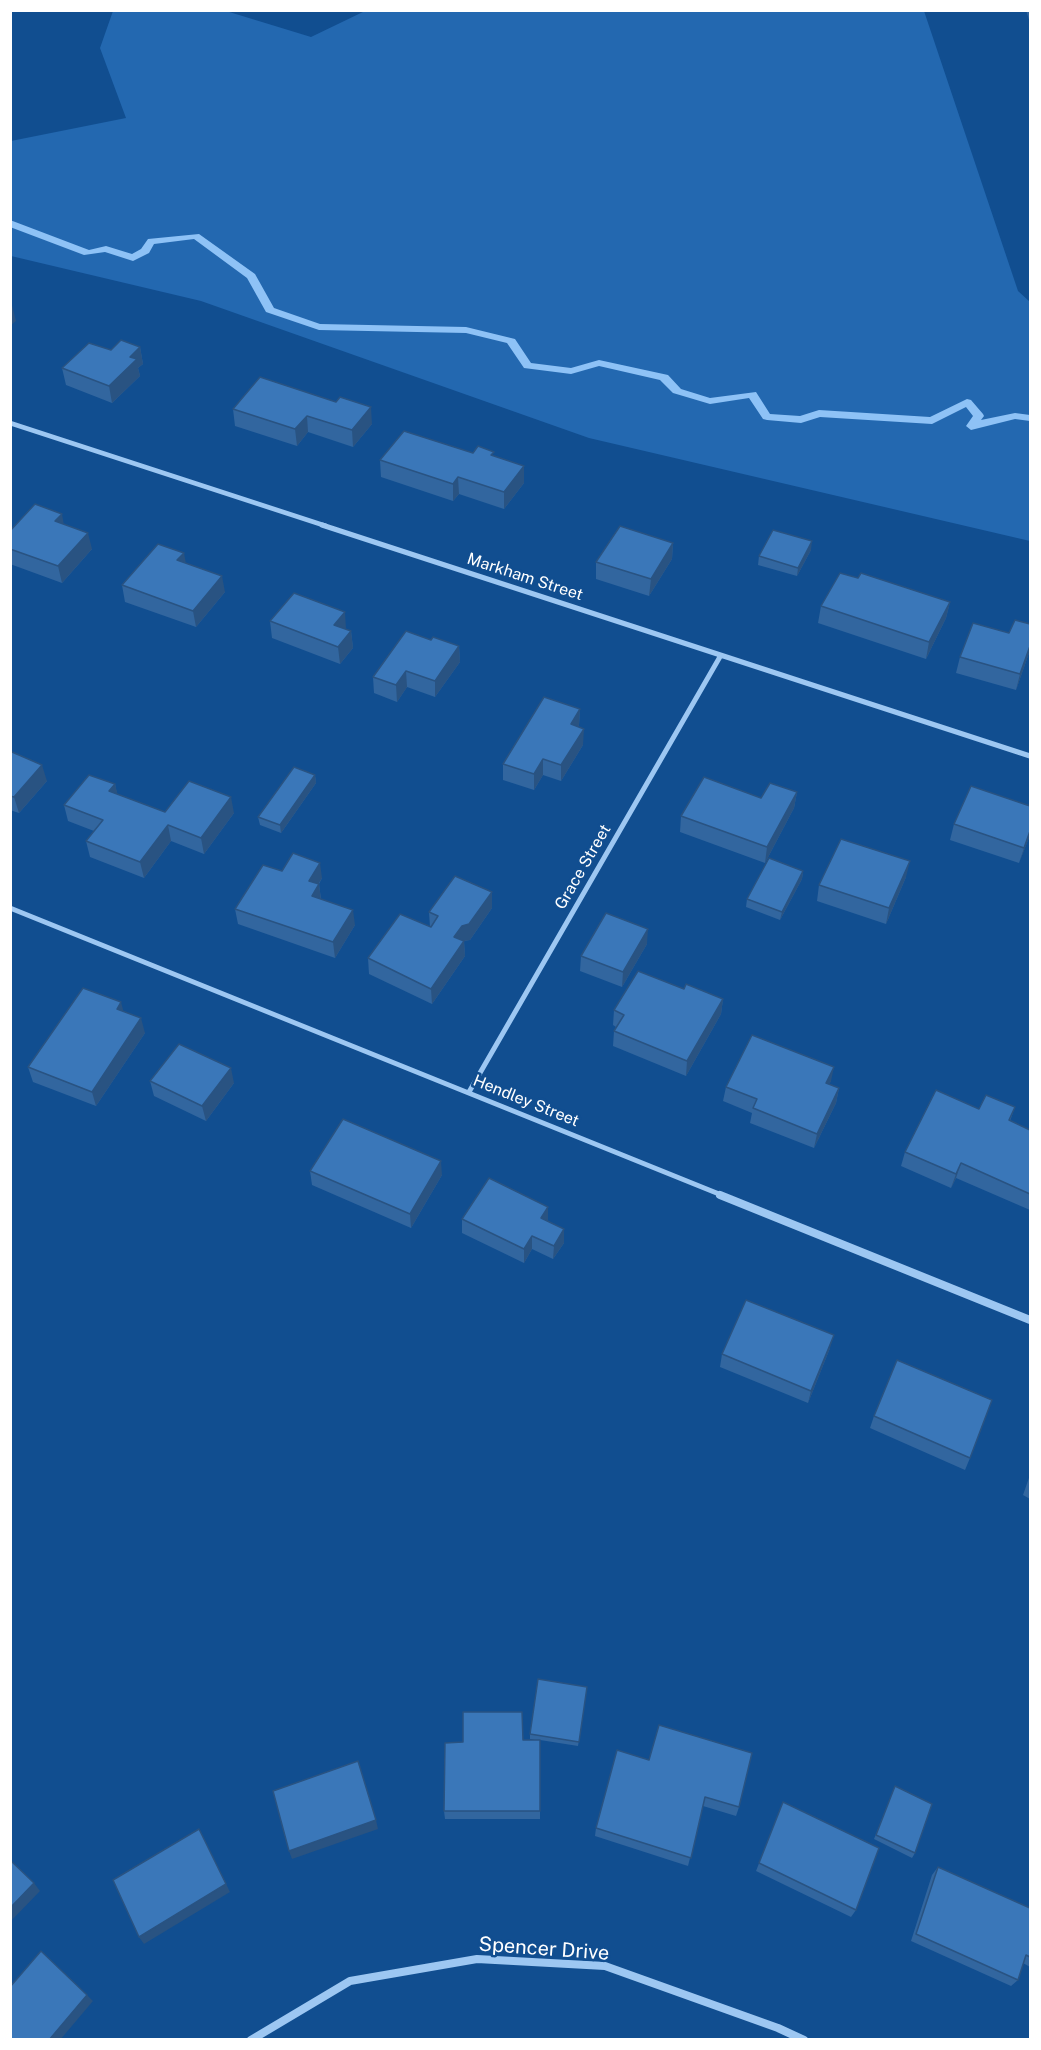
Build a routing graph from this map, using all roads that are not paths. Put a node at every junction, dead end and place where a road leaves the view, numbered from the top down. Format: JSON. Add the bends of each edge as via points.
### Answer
{"nodes":[{"id":1,"x":10,"y":423,"type":"edge"},
{"id":2,"x":721,"y":655,"type":"junction"},
{"id":3,"x":1030,"y":756,"type":"edge"},
{"id":4,"x":10,"y":908,"type":"edge"},
{"id":5,"x":469,"y":1092,"type":"junction"},
{"id":6,"x":1030,"y":1320,"type":"edge"},
{"id":7,"x":251,"y":2040,"type":"edge"},
{"id":8,"x":804,"y":2040,"type":"edge"}],
"edges":[{"from":1,"to":2,"type":"street","name":"Markham Street"},
{"from":2,"to":3,"type":"street","name":"Markham Street"},
{"from":2,"to":5,"type":"street","name":"Grace Street"},
{"from":4,"to":5,"type":"street","name":"Hendley Street"},
{"from":5,"to":6,"type":"street","name":"Hendley Street"},
{"from":7,"to":8,"type":"street","name":"Spencer Drive","via":[[350,1982],[477,1959],[605,1966]]}]}
